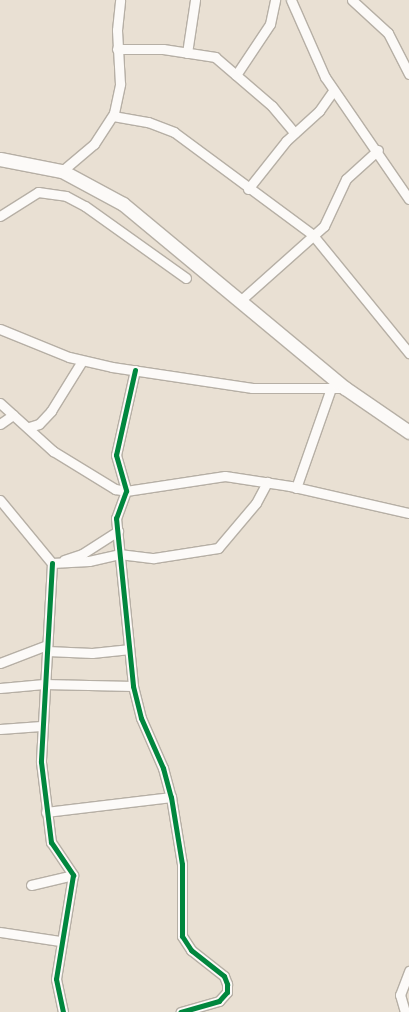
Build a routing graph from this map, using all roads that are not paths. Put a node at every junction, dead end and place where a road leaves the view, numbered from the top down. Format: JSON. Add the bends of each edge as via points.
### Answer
{"nodes":[{"id":1,"x":120,"y":0,"type":"edge"},
{"id":2,"x":195,"y":0,"type":"edge"},
{"id":3,"x":276,"y":0,"type":"edge"},
{"id":4,"x":291,"y":0,"type":"edge"},
{"id":5,"x":352,"y":0,"type":"edge"},
{"id":6,"x":117,"y":49,"type":"junction"},
{"id":7,"x":187,"y":53,"type":"junction"},
{"id":8,"x":409,"y":74,"type":"edge"},
{"id":9,"x":236,"y":75,"type":"junction"},
{"id":10,"x":333,"y":91,"type":"junction"},
{"id":11,"x":113,"y":116,"type":"junction"},
{"id":12,"x":295,"y":133,"type":"junction"},
{"id":13,"x":378,"y":150,"type":"junction"},
{"id":14,"x":0,"y":159,"type":"edge"},
{"id":15,"x":62,"y":171,"type":"junction"},
{"id":16,"x":248,"y":189,"type":"junction"},
{"id":17,"x":409,"y":199,"type":"edge"},
{"id":18,"x":0,"y":216,"type":"edge"},
{"id":19,"x":314,"y":236,"type":"junction"},
{"id":20,"x":186,"y":278,"type":"dead end"},
{"id":21,"x":242,"y":300,"type":"junction"},
{"id":22,"x":0,"y":329,"type":"edge"},
{"id":23,"x":409,"y":352,"type":"edge"},
{"id":24,"x":82,"y":361,"type":"junction"},
{"id":25,"x":135,"y":370,"type":"junction"},
{"id":26,"x":330,"y":388,"type":"junction"},
{"id":27,"x":345,"y":388,"type":"junction"},
{"id":28,"x":0,"y":403,"type":"edge"},
{"id":29,"x":12,"y":415,"type":"junction"},
{"id":30,"x":0,"y":424,"type":"edge"},
{"id":31,"x":28,"y":427,"type":"junction"},
{"id":32,"x":409,"y":432,"type":"edge"},
{"id":33,"x":267,"y":482,"type":"junction"},
{"id":34,"x":296,"y":488,"type":"junction"},
{"id":35,"x":126,"y":491,"type":"junction"},
{"id":36,"x":0,"y":500,"type":"edge"},
{"id":37,"x":409,"y":513,"type":"edge"},
{"id":38,"x":118,"y":532,"type":"junction"},
{"id":39,"x":119,"y":554,"type":"junction"},
{"id":40,"x":54,"y":563,"type":"junction"},
{"id":41,"x":47,"y":648,"type":"junction"},
{"id":42,"x":128,"y":649,"type":"junction"},
{"id":43,"x":0,"y":663,"type":"edge"},
{"id":44,"x":44,"y":684,"type":"junction"},
{"id":45,"x":133,"y":686,"type":"junction"},
{"id":46,"x":0,"y":688,"type":"edge"},
{"id":47,"x":41,"y":726,"type":"junction"},
{"id":48,"x":0,"y":729,"type":"edge"},
{"id":49,"x":170,"y":797,"type":"junction"},
{"id":50,"x":46,"y":812,"type":"junction"},
{"id":51,"x":73,"y":875,"type":"junction"},
{"id":52,"x":31,"y":885,"type":"dead end"},
{"id":53,"x":0,"y":932,"type":"edge"},
{"id":54,"x":60,"y":941,"type":"junction"},
{"id":55,"x":409,"y":971,"type":"edge"},
{"id":56,"x":62,"y":1012,"type":"edge"},
{"id":57,"x":182,"y":1012,"type":"edge"},
{"id":58,"x":405,"y":1012,"type":"edge"}],
"edges":[{"from":1,"to":6,"type":"street"},
{"from":2,"to":7,"type":"street"},
{"from":3,"to":9,"type":"street","via":[[270,24]]},
{"from":4,"to":10,"type":"street"},
{"from":5,"to":8,"type":"street","via":[[388,33]]},
{"from":6,"to":7,"type":"street"},
{"from":6,"to":11,"type":"street","via":[[120,84]]},
{"from":7,"to":9,"type":"street","via":[[215,57]]},
{"from":9,"to":12,"type":"street"},
{"from":10,"to":12,"type":"street","via":[[320,111]]},
{"from":10,"to":13,"type":"street"},
{"from":11,"to":15,"type":"street","via":[[94,144]]},
{"from":11,"to":16,"type":"street","via":[[163,126]]},
{"from":12,"to":16,"type":"street"},
{"from":13,"to":17,"type":"street"},
{"from":13,"to":19,"type":"street","via":[[346,179],[330,218]]},
{"from":14,"to":15,"type":"main road"},
{"from":15,"to":21,"type":"main road","via":[[123,204]]},
{"from":16,"to":19,"type":"street"},
{"from":18,"to":20,"type":"street","via":[[38,192],[66,196],[85,206]]},
{"from":19,"to":21,"type":"street"},
{"from":19,"to":23,"type":"street"},
{"from":21,"to":27,"type":"main road"},
{"from":22,"to":24,"type":"street"},
{"from":24,"to":25,"type":"street"},
{"from":24,"to":31,"type":"street","via":[[51,411],[39,424]]},
{"from":25,"to":26,"type":"street","via":[[252,388]]},
{"from":25,"to":35,"type":"street","via":[[116,455]]},
{"from":26,"to":27,"type":"street"},
{"from":26,"to":34,"type":"street"},
{"from":27,"to":32,"type":"main road"},
{"from":28,"to":29,"type":"street"},
{"from":29,"to":30,"type":"street"},
{"from":29,"to":31,"type":"street"},
{"from":31,"to":35,"type":"street","via":[[53,451],[84,473]]},
{"from":33,"to":34,"type":"street"},
{"from":33,"to":35,"type":"street","via":[[216,476]]},
{"from":33,"to":39,"type":"street","via":[[256,503],[218,548],[154,558]]},
{"from":34,"to":37,"type":"street"},
{"from":35,"to":38,"type":"street","via":[[117,510]]},
{"from":36,"to":40,"type":"street"},
{"from":38,"to":39,"type":"street"},
{"from":38,"to":40,"type":"street","via":[[82,554]]},
{"from":39,"to":40,"type":"street","via":[[89,561]]},
{"from":39,"to":42,"type":"street"},
{"from":40,"to":41,"type":"street"},
{"from":41,"to":42,"type":"street","via":[[83,653]]},
{"from":41,"to":43,"type":"street"},
{"from":41,"to":44,"type":"street"},
{"from":42,"to":45,"type":"street"},
{"from":44,"to":45,"type":"street"},
{"from":44,"to":46,"type":"street"},
{"from":44,"to":47,"type":"street"},
{"from":45,"to":49,"type":"street","via":[[140,718],[163,768]]},
{"from":47,"to":48,"type":"street"},
{"from":47,"to":50,"type":"street"},
{"from":49,"to":50,"type":"street"},
{"from":49,"to":57,"type":"street","via":[[182,864],[182,936],[191,950],[219,970],[227,984],[227,992],[219,1001]]},
{"from":50,"to":51,"type":"street","via":[[51,842]]},
{"from":51,"to":52,"type":"street"},
{"from":51,"to":54,"type":"street"},
{"from":53,"to":54,"type":"street"},
{"from":54,"to":56,"type":"street","via":[[56,979]]},
{"from":55,"to":58,"type":"street","via":[[400,995]]}]}
